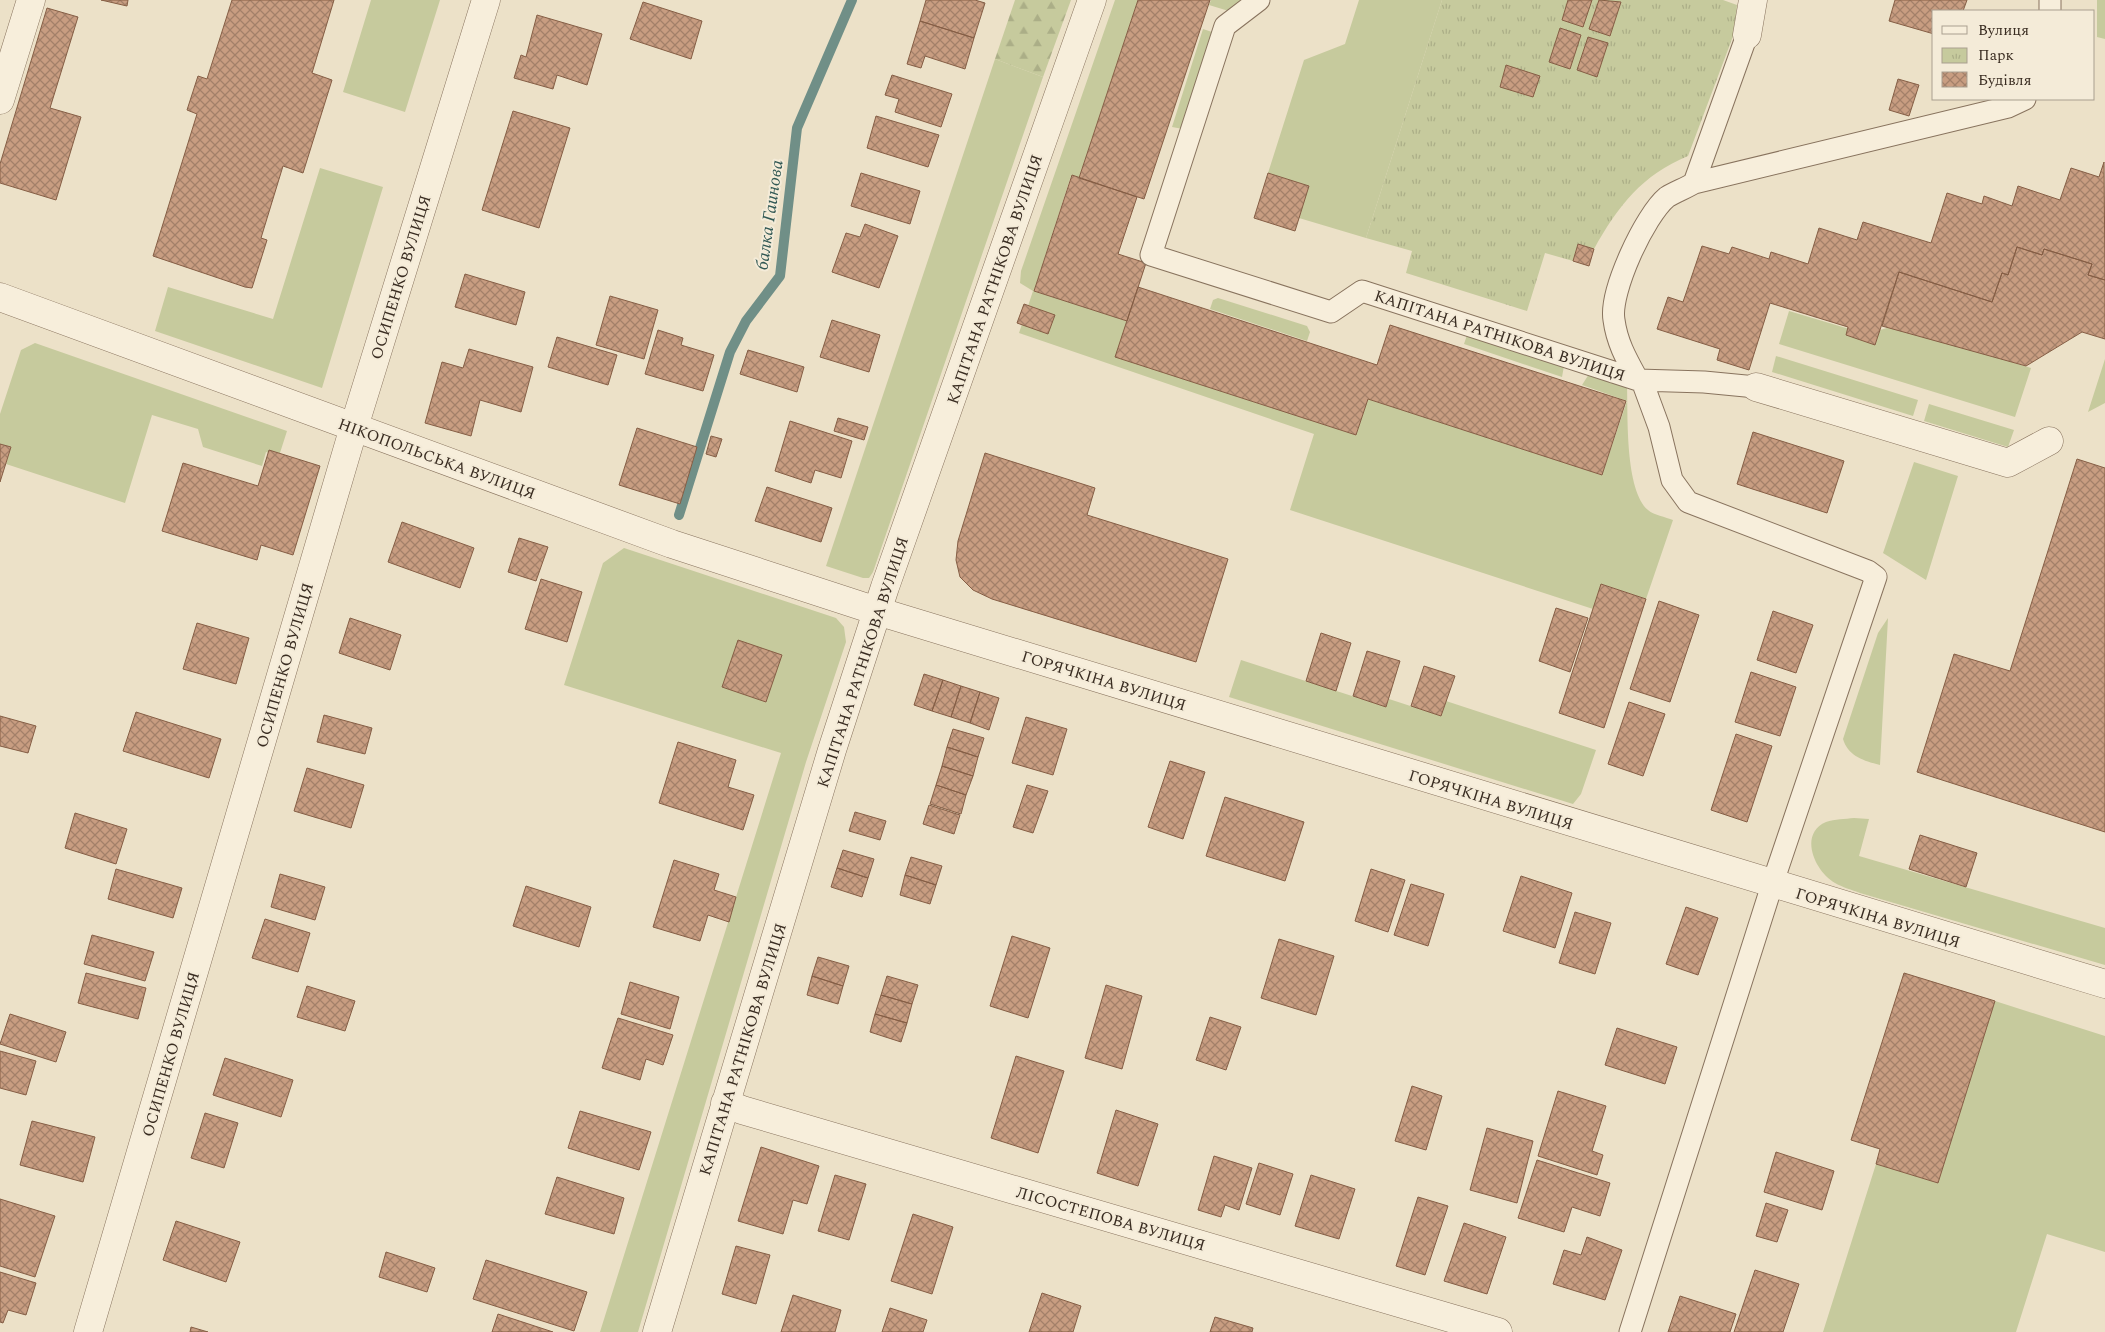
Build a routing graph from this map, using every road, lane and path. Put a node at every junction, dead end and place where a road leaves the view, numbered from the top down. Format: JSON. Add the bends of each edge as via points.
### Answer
{"nodes":[{"id":1,"x":31,"y":0,"type":"edge"},
{"id":2,"x":486,"y":0,"type":"edge"},
{"id":3,"x":1092,"y":0,"type":"edge"},
{"id":4,"x":1259,"y":0,"type":"edge"},
{"id":5,"x":1753,"y":0,"type":"edge"},
{"id":6,"x":1747,"y":35,"type":"joint"},
{"id":7,"x":0,"y":100,"type":"edge"},
{"id":8,"x":2023,"y":100,"type":"edge"},
{"id":9,"x":1694,"y":183,"type":"junction"},
{"id":10,"x":0,"y":298,"type":"edge"},
{"id":11,"x":1640,"y":380,"type":"junction"},
{"id":12,"x":1756,"y":387,"type":"joint"},
{"id":13,"x":354,"y":427,"type":"junction"},
{"id":14,"x":2049,"y":441,"type":"dead end"},
{"id":15,"x":877,"y":611,"type":"junction"},
{"id":16,"x":1772,"y":885,"type":"junction"},
{"id":17,"x":2105,"y":984,"type":"edge"},
{"id":18,"x":725,"y":1103,"type":"junction"},
{"id":19,"x":88,"y":1332,"type":"edge"},
{"id":20,"x":657,"y":1332,"type":"edge"},
{"id":21,"x":1498,"y":1332,"type":"edge"},
{"id":22,"x":1630,"y":1332,"type":"edge"}],
"edges":[{"from":1,"to":7,"type":"street"},
{"from":2,"to":13,"type":"street","name":"ОСИПЕНКО ВУЛИЦЯ"},
{"from":3,"to":15,"type":"street","name":"КАПІТАНА РАТНІКОВА ВУЛИЦЯ"},
{"from":4,"to":11,"type":"lane","name":"КАПІТАНА РАТНІКОВА ВУЛИЦЯ","via":[[1225,26],[1151,255],[1331,312],[1362,291]]},
{"from":5,"to":6,"type":"street"},
{"from":6,"to":9,"type":"lane"},
{"from":8,"to":9,"type":"lane","via":[[2008,107]]},
{"from":9,"to":11,"type":"lane","via":[[1666,198],[1640,234],[1615,293],[1613,318],[1620,349]]},
{"from":10,"to":13,"type":"street","name":"НІКОПОЛЬСЬКА ВУЛИЦЯ"},
{"from":11,"to":12,"type":"lane","name":"КАПІТАНА РАТНІКОВА ВУЛИЦЯ"},
{"from":11,"to":16,"type":"lane","via":[[1659,427],[1672,480],[1688,502],[1868,571],[1876,577]]},
{"from":12,"to":14,"type":"street","via":[[2008,463]]},
{"from":13,"to":15,"type":"street","name":"НІКОПОЛЬСЬКА ВУЛИЦЯ","via":[[672,544]]},
{"from":13,"to":19,"type":"street","name":"ОСИПЕНКО ВУЛИЦЯ"},
{"from":15,"to":16,"type":"street","name":"ГОРЯЧКІНА ВУЛИЦЯ"},
{"from":15,"to":18,"type":"street","name":"КАПІТАНА РАТНІКОВА ВУЛИЦЯ"},
{"from":16,"to":17,"type":"street","name":"ГОРЯЧКІНА ВУЛИЦЯ"},
{"from":16,"to":22,"type":"lane"},
{"from":18,"to":20,"type":"street","name":"КАПІТАНА РАТНІКОВА ВУЛИЦЯ"},
{"from":18,"to":21,"type":"street","name":"ЛІСОСТЕПОВА ВУЛИЦЯ"}]}
